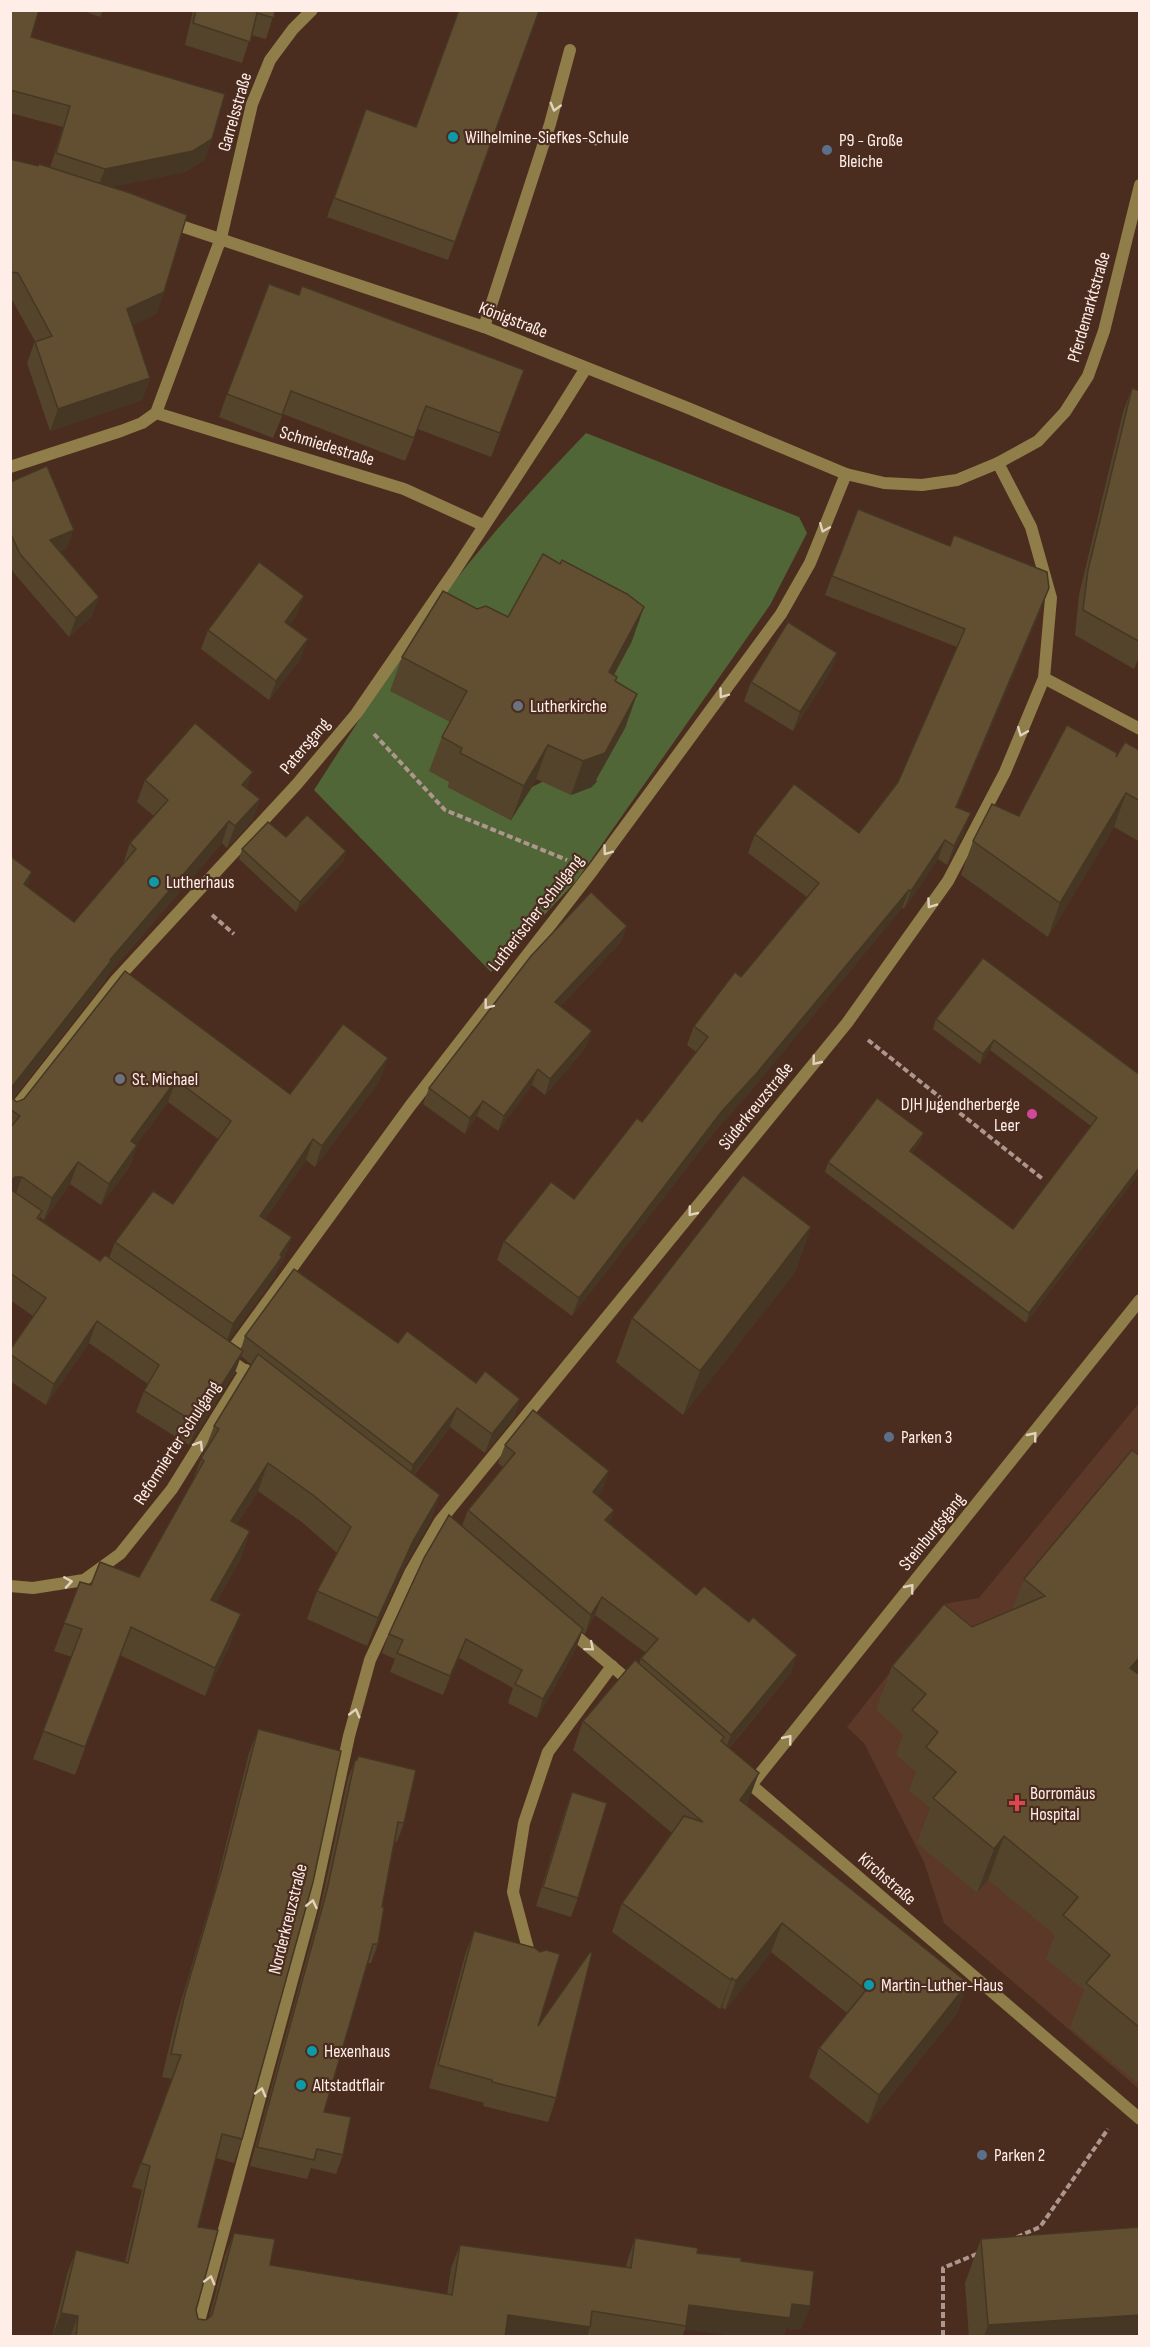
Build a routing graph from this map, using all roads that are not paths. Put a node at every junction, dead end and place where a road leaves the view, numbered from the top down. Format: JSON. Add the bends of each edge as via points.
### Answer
{"nodes":[{"id":1,"x":312,"y":10,"type":"edge"},
{"id":2,"x":570,"y":50,"type":"dead end"},
{"id":3,"x":1140,"y":185,"type":"edge"},
{"id":4,"x":155,"y":217,"type":"edge"},
{"id":5,"x":221,"y":238,"type":"junction"},
{"id":6,"x":483,"y":327,"type":"junction"},
{"id":7,"x":586,"y":368,"type":"junction"},
{"id":8,"x":156,"y":413,"type":"junction"},
{"id":9,"x":999,"y":464,"type":"junction"},
{"id":10,"x":10,"y":467,"type":"edge"},
{"id":11,"x":846,"y":474,"type":"junction"},
{"id":12,"x":483,"y":525,"type":"junction"},
{"id":13,"x":1044,"y":678,"type":"junction"},
{"id":14,"x":1140,"y":729,"type":"edge"},
{"id":15,"x":10,"y":1115,"type":"edge"},
{"id":16,"x":1140,"y":1300,"type":"edge"},
{"id":17,"x":207,"y":1344,"type":"edge"},
{"id":18,"x":226,"y":1358,"type":"junction"},
{"id":19,"x":246,"y":1370,"type":"junction"},
{"id":20,"x":274,"y":1392,"type":"edge"},
{"id":21,"x":441,"y":1522,"type":"joint"},
{"id":22,"x":10,"y":1586,"type":"edge"},
{"id":23,"x":558,"y":1620,"type":"edge"},
{"id":24,"x":612,"y":1666,"type":"junction"},
{"id":25,"x":647,"y":1696,"type":"edge"},
{"id":26,"x":734,"y":1770,"type":"edge"},
{"id":27,"x":751,"y":1785,"type":"junction"},
{"id":28,"x":533,"y":1967,"type":"edge"},
{"id":29,"x":1140,"y":2119,"type":"edge"},
{"id":30,"x":195,"y":2337,"type":"edge"}],
"edges":[{"from":1,"to":5,"type":"street","name":"Garrelsstraße","via":[[270,60],[252,104]]},
{"from":2,"to":6,"type":"street","one_way":true,"via":[[550,124]]},
{"from":3,"to":9,"type":"street","name":"Pferdemarktstraße","via":[[1104,331],[1088,376],[1065,412],[1038,441]]},
{"from":4,"to":5,"type":"street","name":"Königstraße"},
{"from":5,"to":6,"type":"street","name":"Königstraße"},
{"from":5,"to":8,"type":"street"},
{"from":6,"to":7,"type":"street","name":"Königstraße"},
{"from":7,"to":11,"type":"street","name":"Königstraße"},
{"from":7,"to":12,"type":"street","name":"Patersgang"},
{"from":8,"to":10,"type":"street","via":[[121,431]]},
{"from":8,"to":12,"type":"street","name":"Schmiedestraße","via":[[404,489]]},
{"from":9,"to":11,"type":"street","name":"Königstraße","via":[[957,480],[922,485],[884,483]]},
{"from":9,"to":13,"type":"street","via":[[1031,527],[1051,598]]},
{"from":11,"to":18,"type":"street","name":"Lutherischer Schulgang","one_way":true,"via":[[810,563],[781,614],[593,870],[410,1106]]},
{"from":12,"to":15,"type":"street","name":"Patersgang","via":[[356,714],[297,784],[116,980]]},
{"from":13,"to":14,"type":"street"},
{"from":13,"to":21,"type":"street","name":"Süderkreuzstraße","one_way":true,"via":[[1005,772],[948,881],[846,1023]]},
{"from":27,"to":16,"type":"street","name":"Steinburgsgang","one_way":true},
{"from":17,"to":18,"type":"street"},
{"from":18,"to":19,"type":"street"},
{"from":19,"to":20,"type":"street"},
{"from":22,"to":19,"type":"street","name":"Reformierter Schulgang","one_way":true,"via":[[33,1588],[84,1580],[120,1554],[172,1489]]},
{"from":30,"to":21,"type":"street","name":"Norderkreuzstraße","one_way":true,"via":[[312,1907],[370,1659],[410,1574]]},
{"from":23,"to":24,"type":"street","one_way":true},
{"from":24,"to":25,"type":"street"},
{"from":24,"to":28,"type":"street","via":[[548,1752],[524,1822],[513,1892]]},
{"from":26,"to":27,"type":"street","name":"Kirchstraße"},
{"from":27,"to":29,"type":"street","name":"Kirchstraße"}]}
